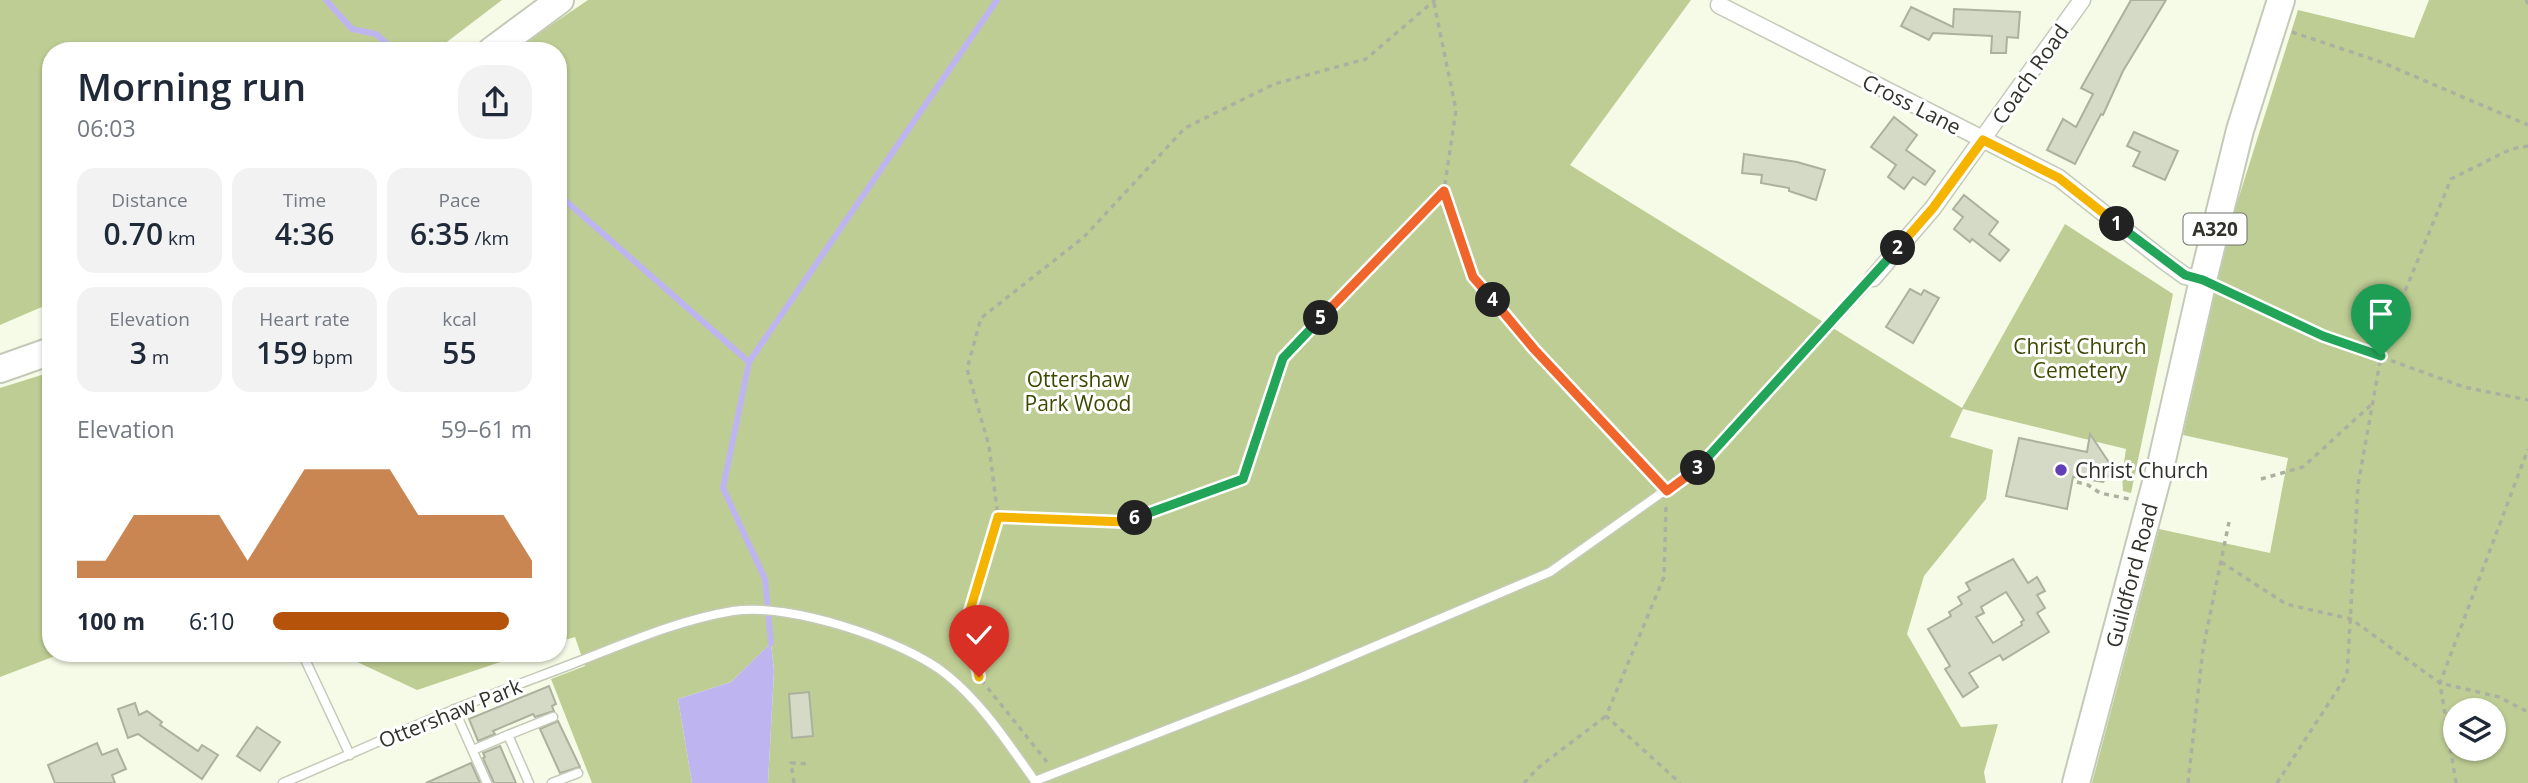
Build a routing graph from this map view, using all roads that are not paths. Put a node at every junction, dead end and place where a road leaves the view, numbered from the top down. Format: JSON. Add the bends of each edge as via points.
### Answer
{"nodes":[{"id":1,"x":560,"y":0,"type":"edge"},
{"id":2,"x":2082,"y":0,"type":"edge"},
{"id":3,"x":2281,"y":0,"type":"edge"},
{"id":4,"x":1719,"y":5,"type":"dead end"},
{"id":5,"x":503,"y":42,"type":"edge"},
{"id":6,"x":1983,"y":140,"type":"junction"},
{"id":7,"x":1873,"y":278,"type":"joint"},
{"id":8,"x":2203,"y":280,"type":"junction"},
{"id":9,"x":42,"y":354,"type":"edge"},
{"id":10,"x":0,"y":369,"type":"edge"},
{"id":11,"x":306,"y":662,"type":"edge"},
{"id":12,"x":454,"y":709,"type":"junction"},
{"id":13,"x":554,"y":717,"type":"dead end"},
{"id":14,"x":508,"y":735,"type":"junction"},
{"id":15,"x":473,"y":750,"type":"junction"},
{"id":16,"x":349,"y":755,"type":"junction"},
{"id":17,"x":578,"y":773,"type":"dead end"},
{"id":18,"x":283,"y":783,"type":"edge"},
{"id":19,"x":487,"y":783,"type":"edge"},
{"id":20,"x":529,"y":783,"type":"edge"},
{"id":21,"x":552,"y":783,"type":"edge"},
{"id":22,"x":2076,"y":783,"type":"edge"}],
"edges":[{"from":1,"to":5,"type":"main road"},
{"from":2,"to":6,"type":"street","name":"Coach Road"},
{"from":3,"to":8,"type":"main road","name":"Guildford Road","number":"A320","via":[[2240,130]]},
{"from":4,"to":6,"type":"street","name":"Cross Lane"},
{"from":6,"to":7,"type":"street","name":"Coach Road"},
{"from":6,"to":8,"type":"street","name":"Cross Lane","via":[[2059,178],[2163,260],[2185,275]]},
{"from":7,"to":12,"type":"lane","name":"Ottershaw Park","via":[[1705,462],[1550,572],[1302,677],[1035,781],[992,722],[948,676],[926,661],[888,643],[778,611],[734,611],[676,626]]},
{"from":8,"to":22,"type":"main road","name":"Guildford Road","number":"A320","via":[[2162,460]]},
{"from":9,"to":10,"type":"main road"},
{"from":11,"to":16,"type":"lane"},
{"from":12,"to":15,"type":"lane"},
{"from":12,"to":16,"type":"lane","name":"Ottershaw Park"},
{"from":13,"to":14,"type":"lane"},
{"from":14,"to":15,"type":"lane"},
{"from":14,"to":20,"type":"lane"},
{"from":15,"to":19,"type":"lane"},
{"from":16,"to":18,"type":"lane","name":"Ottershaw Park"},
{"from":17,"to":21,"type":"lane"}]}
